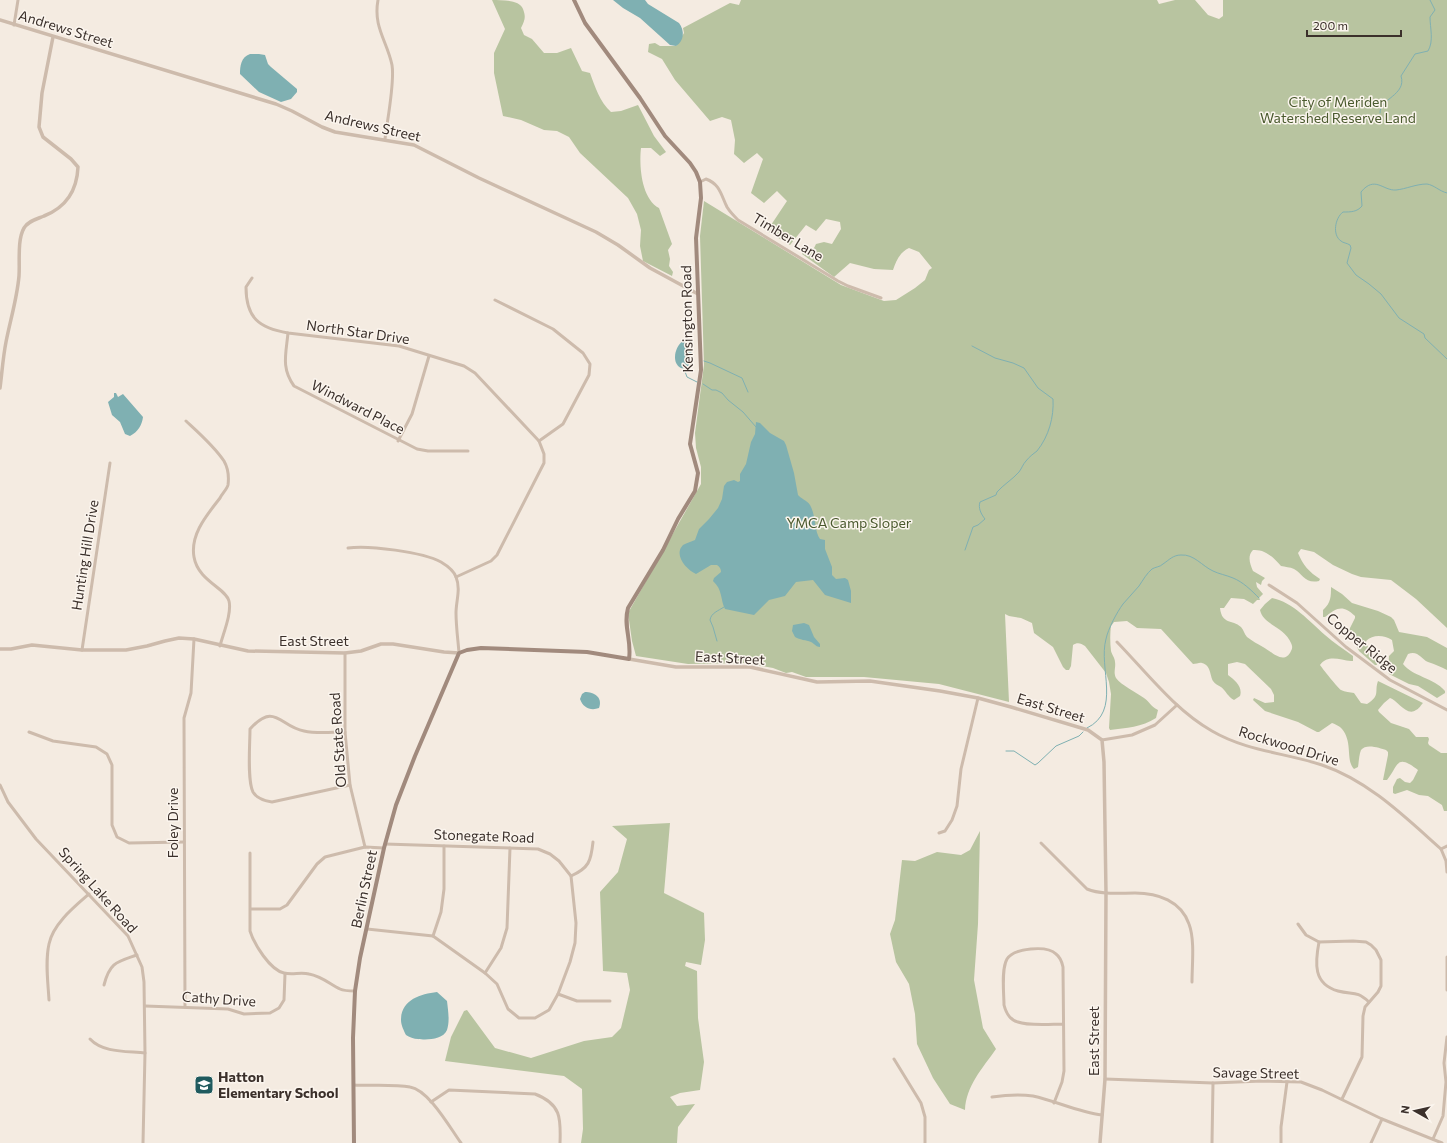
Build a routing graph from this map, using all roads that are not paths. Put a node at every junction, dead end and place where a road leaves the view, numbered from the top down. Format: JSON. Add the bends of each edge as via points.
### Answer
{"nodes":[{"id":1,"x":18,"y":0,"type":"edge"},
{"id":2,"x":378,"y":0,"type":"edge"},
{"id":3,"x":574,"y":0,"type":"edge"},
{"id":4,"x":0,"y":20,"type":"edge"},
{"id":5,"x":14,"y":25,"type":"junction"},
{"id":6,"x":53,"y":37,"type":"junction"},
{"id":7,"x":385,"y":139,"type":"junction"},
{"id":8,"x":700,"y":182,"type":"junction"},
{"id":9,"x":252,"y":278,"type":"dead end"},
{"id":10,"x":698,"y":294,"type":"junction"},
{"id":11,"x":881,"y":298,"type":"dead end"},
{"id":12,"x":495,"y":300,"type":"dead end"},
{"id":13,"x":288,"y":333,"type":"junction"},
{"id":14,"x":429,"y":356,"type":"junction"},
{"id":15,"x":0,"y":388,"type":"edge"},
{"id":16,"x":186,"y":421,"type":"dead end"},
{"id":17,"x":398,"y":440,"type":"junction"},
{"id":18,"x":539,"y":441,"type":"junction"},
{"id":19,"x":468,"y":451,"type":"dead end"},
{"id":20,"x":110,"y":463,"type":"dead end"},
{"id":21,"x":348,"y":548,"type":"dead end"},
{"id":22,"x":456,"y":576,"type":"junction"},
{"id":23,"x":1269,"y":585,"type":"dead end"},
{"id":24,"x":194,"y":640,"type":"junction"},
{"id":25,"x":1117,"y":642,"type":"dead end"},
{"id":26,"x":220,"y":646,"type":"junction"},
{"id":27,"x":0,"y":649,"type":"edge"},
{"id":28,"x":82,"y":650,"type":"junction"},
{"id":29,"x":344,"y":653,"type":"junction"},
{"id":30,"x":459,"y":653,"type":"junction"},
{"id":31,"x":629,"y":658,"type":"junction"},
{"id":32,"x":978,"y":698,"type":"junction"},
{"id":33,"x":1177,"y":705,"type":"junction"},
{"id":34,"x":1447,"y":710,"type":"edge"},
{"id":35,"x":29,"y":732,"type":"dead end"},
{"id":36,"x":345,"y":732,"type":"junction"},
{"id":37,"x":1102,"y":740,"type":"junction"},
{"id":38,"x":0,"y":785,"type":"edge"},
{"id":39,"x":350,"y":785,"type":"junction"},
{"id":40,"x":939,"y":834,"type":"dead end"},
{"id":41,"x":184,"y":842,"type":"junction"},
{"id":42,"x":593,"y":842,"type":"dead end"},
{"id":43,"x":1040,"y":843,"type":"dead end"},
{"id":44,"x":384,"y":846,"type":"junction"},
{"id":45,"x":444,"y":846,"type":"junction"},
{"id":46,"x":1447,"y":846,"type":"edge"},
{"id":47,"x":365,"y":847,"type":"junction"},
{"id":48,"x":510,"y":848,"type":"junction"},
{"id":49,"x":1441,"y":849,"type":"junction"},
{"id":50,"x":250,"y":852,"type":"dead end"},
{"id":51,"x":1447,"y":872,"type":"edge"},
{"id":52,"x":571,"y":876,"type":"junction"},
{"id":53,"x":1106,"y":893,"type":"junction"},
{"id":54,"x":89,"y":894,"type":"junction"},
{"id":55,"x":251,"y":909,"type":"junction"},
{"id":56,"x":1298,"y":924,"type":"dead end"},
{"id":57,"x":367,"y":929,"type":"junction"},
{"id":58,"x":433,"y":936,"type":"junction"},
{"id":59,"x":1319,"y":942,"type":"junction"},
{"id":60,"x":137,"y":954,"type":"junction"},
{"id":61,"x":1447,"y":957,"type":"edge"},
{"id":62,"x":485,"y":973,"type":"junction"},
{"id":63,"x":285,"y":974,"type":"junction"},
{"id":64,"x":1192,"y":982,"type":"dead end"},
{"id":65,"x":104,"y":985,"type":"dead end"},
{"id":66,"x":1447,"y":990,"type":"edge"},
{"id":67,"x":355,"y":991,"type":"junction"},
{"id":68,"x":558,"y":994,"type":"junction"},
{"id":69,"x":49,"y":1000,"type":"dead end"},
{"id":70,"x":610,"y":1001,"type":"dead end"},
{"id":71,"x":1369,"y":1002,"type":"junction"},
{"id":72,"x":145,"y":1006,"type":"junction"},
{"id":73,"x":185,"y":1007,"type":"junction"},
{"id":74,"x":1063,"y":1024,"type":"junction"},
{"id":75,"x":1447,"y":1037,"type":"edge"},
{"id":76,"x":90,"y":1039,"type":"dead end"},
{"id":77,"x":144,"y":1053,"type":"junction"},
{"id":78,"x":894,"y":1059,"type":"dead end"},
{"id":79,"x":1106,"y":1079,"type":"junction"},
{"id":80,"x":1287,"y":1082,"type":"junction"},
{"id":81,"x":1213,"y":1083,"type":"junction"},
{"id":82,"x":354,"y":1085,"type":"junction"},
{"id":83,"x":992,"y":1097,"type":"dead end"},
{"id":84,"x":1342,"y":1100,"type":"junction"},
{"id":85,"x":431,"y":1102,"type":"junction"},
{"id":86,"x":1054,"y":1103,"type":"junction"},
{"id":87,"x":1102,"y":1115,"type":"junction"},
{"id":88,"x":1382,"y":1119,"type":"junction"},
{"id":89,"x":1433,"y":1139,"type":"junction"},
{"id":90,"x":143,"y":1143,"type":"edge"},
{"id":91,"x":354,"y":1143,"type":"edge"},
{"id":92,"x":461,"y":1143,"type":"edge"},
{"id":93,"x":560,"y":1143,"type":"edge"},
{"id":94,"x":925,"y":1143,"type":"edge"},
{"id":95,"x":1100,"y":1143,"type":"edge"},
{"id":96,"x":1212,"y":1143,"type":"edge"},
{"id":97,"x":1281,"y":1143,"type":"edge"},
{"id":98,"x":1371,"y":1143,"type":"edge"},
{"id":99,"x":1442,"y":1143,"type":"edge"}],
"edges":[{"from":1,"to":5,"type":"street"},
{"from":2,"to":7,"type":"street","via":[[377,21],[392,66]]},
{"from":3,"to":8,"type":"main road","name":"Kensington Road","via":[[585,23],[665,136],[690,163]]},
{"from":4,"to":5,"type":"street","name":"Andrews Street"},
{"from":5,"to":6,"type":"street","name":"Andrews Street"},
{"from":6,"to":7,"type":"street","name":"Andrews Street","via":[[276,104],[335,132]]},
{"from":6,"to":15,"type":"street","via":[[42,93],[39,127],[43,137],[78,167],[77,178],[70,197],[62,207],[31,221],[24,228],[19,277]]},
{"from":7,"to":10,"type":"street","name":"Andrews Street","via":[[414,145],[581,225]]},
{"from":8,"to":10,"type":"main road","name":"Kensington Road","via":[[701,198],[696,238]]},
{"from":8,"to":11,"type":"street","name":"Timber Lane","via":[[706,179],[718,186],[730,211],[738,220],[838,281]]},
{"from":9,"to":13,"type":"street","name":"North Star Drive","via":[[246,287],[251,312],[260,324],[272,330]]},
{"from":10,"to":31,"type":"main road","name":"Kensington Road","via":[[701,370],[690,444],[698,473],[695,491],[628,608],[626,628]]},
{"from":12,"to":18,"type":"street","via":[[553,329],[583,353],[590,364],[589,375],[563,424]]},
{"from":13,"to":14,"type":"street","name":"North Star Drive","via":[[399,346]]},
{"from":13,"to":17,"type":"street","name":"Windward Place","via":[[285,365],[287,377],[294,386]]},
{"from":14,"to":17,"type":"street","via":[[412,414]]},
{"from":14,"to":18,"type":"street","name":"North Star Drive","via":[[464,366],[475,373]]},
{"from":16,"to":26,"type":"street","via":[[214,449],[228,472],[228,486],[199,527],[194,542],[194,558],[200,572],[228,596],[230,602]]},
{"from":17,"to":19,"type":"street","name":"Windward Place","via":[[428,451]]},
{"from":18,"to":22,"type":"street","name":"North Star Drive","via":[[544,463],[497,555]]},
{"from":20,"to":28,"type":"street","name":"Hunting Hill Drive"},
{"from":21,"to":22,"type":"street","via":[[391,550],[428,557],[441,562]]},
{"from":22,"to":30,"type":"street"},
{"from":23,"to":34,"type":"street","name":"Copper Ridge","via":[[1297,603],[1346,647],[1390,680]]},
{"from":24,"to":26,"type":"street","name":"East Street"},
{"from":24,"to":28,"type":"street","name":"East Street","via":[[179,638],[126,650]]},
{"from":24,"to":41,"type":"street","name":"Foley Drive","via":[[191,693],[184,718]]},
{"from":25,"to":33,"type":"street","name":"Rockwood Drive"},
{"from":26,"to":29,"type":"street","name":"East Street","via":[[248,652]]},
{"from":27,"to":28,"type":"street","name":"East Street","via":[[32,645]]},
{"from":29,"to":30,"type":"street","name":"East Street","via":[[361,651],[381,644],[393,644]]},
{"from":29,"to":36,"type":"street","name":"Old State Road"},
{"from":30,"to":31,"type":"main road","name":"East Street","via":[[481,648],[587,652]]},
{"from":30,"to":44,"type":"main road","name":"Berlin Street","via":[[412,763]]},
{"from":31,"to":32,"type":"street","name":"East Street","via":[[676,667],[750,667],[817,682],[870,682]]},
{"from":32,"to":37,"type":"street","name":"East Street","via":[[1088,730]]},
{"from":32,"to":40,"type":"street","via":[[961,769],[957,806],[952,820]]},
{"from":33,"to":37,"type":"street","via":[[1155,725],[1132,735]]},
{"from":33,"to":49,"type":"street","name":"Rockwood Drive","via":[[1213,732],[1238,743],[1323,765],[1356,780],[1385,800]]},
{"from":35,"to":41,"type":"street","via":[[52,741],[96,747],[107,754],[112,765],[112,825],[117,837],[129,843]]},
{"from":36,"to":39,"type":"street","name":"Old State Road"},
{"from":36,"to":39,"type":"street","via":[[306,732],[296,729],[276,716],[267,716],[257,721],[250,729],[250,783],[254,793],[263,800],[272,802]]},
{"from":37,"to":53,"type":"street","name":"East Street"},
{"from":38,"to":54,"type":"street","name":"Spring Lake Road","via":[[8,802],[36,839]]},
{"from":39,"to":47,"type":"street","name":"Old State Road"},
{"from":41,"to":73,"type":"street","name":"Foley Drive"},
{"from":42,"to":52,"type":"street","via":[[591,859],[582,871]]},
{"from":43,"to":53,"type":"street","via":[[1087,889]]},
{"from":44,"to":45,"type":"street","name":"Stonegate Road"},
{"from":44,"to":47,"type":"street","name":"Stonegate Road"},
{"from":44,"to":57,"type":"main road","name":"Berlin Street"},
{"from":45,"to":48,"type":"street","name":"Stonegate Road"},
{"from":45,"to":58,"type":"street","via":[[444,889]]},
{"from":46,"to":49,"type":"street"},
{"from":47,"to":55,"type":"street","name":"Stonegate Road","via":[[325,857],[317,864],[287,906],[280,909]]},
{"from":48,"to":52,"type":"street","name":"Stonegate Road","via":[[538,849],[550,854],[560,861]]},
{"from":48,"to":62,"type":"street","via":[[507,928],[501,948]]},
{"from":49,"to":51,"type":"street"},
{"from":50,"to":55,"type":"street"},
{"from":52,"to":68,"type":"street","via":[[576,923],[575,943]]},
{"from":53,"to":64,"type":"street","via":[[1156,895],[1170,901],[1182,911],[1189,924],[1192,939]]},
{"from":53,"to":79,"type":"street","name":"East Street"},
{"from":54,"to":60,"type":"street","name":"Spring Lake Road","via":[[128,936]]},
{"from":54,"to":69,"type":"street","via":[[64,918],[49,943]]},
{"from":55,"to":63,"type":"street","via":[[250,931],[253,939],[272,967]]},
{"from":56,"to":59,"type":"street","via":[[1306,935]]},
{"from":57,"to":58,"type":"street"},
{"from":57,"to":67,"type":"main road","name":"Berlin Street"},
{"from":58,"to":62,"type":"street"},
{"from":59,"to":71,"type":"street","via":[[1316,965],[1321,980],[1330,988],[1359,994]]},
{"from":59,"to":71,"type":"street","via":[[1360,941],[1376,950],[1381,960],[1381,986]]},
{"from":60,"to":65,"type":"street","via":[[109,969]]},
{"from":60,"to":72,"type":"street","name":"Spring Lake Road","via":[[142,967]]},
{"from":61,"to":66,"type":"street"},
{"from":62,"to":68,"type":"street","via":[[496,984],[508,1009],[519,1018],[534,1018],[549,1010]]},
{"from":63,"to":67,"type":"street","via":[[309,974],[342,990]]},
{"from":63,"to":73,"type":"street","name":"Cathy Drive","via":[[284,1000],[279,1008],[270,1013],[244,1014],[228,1009]]},
{"from":67,"to":82,"type":"main road","name":"Berlin Street"},
{"from":68,"to":70,"type":"street","via":[[577,1001]]},
{"from":71,"to":84,"type":"street","via":[[1363,1016],[1362,1056]]},
{"from":72,"to":73,"type":"street","name":"Cathy Drive"},
{"from":72,"to":77,"type":"street","name":"Spring Lake Road"},
{"from":74,"to":74,"type":"street","via":[[1063,968],[1059,957],[1056,953],[1040,949],[1012,954],[1004,969],[1005,1011],[1017,1022]]},
{"from":74,"to":86,"type":"street","via":[[1063,1077]]},
{"from":75,"to":89,"type":"street","via":[[1443,1116]]},
{"from":76,"to":77,"type":"street","via":[[105,1049]]},
{"from":77,"to":90,"type":"street","name":"Spring Lake Road"},
{"from":78,"to":94,"type":"street","via":[[921,1103],[925,1117]]},
{"from":79,"to":81,"type":"street","name":"Savage Street"},
{"from":79,"to":87,"type":"street","name":"East Street"},
{"from":80,"to":81,"type":"street","name":"Savage Street"},
{"from":80,"to":84,"type":"street","name":"Savage Street","via":[[1301,1082]]},
{"from":80,"to":97,"type":"street"},
{"from":81,"to":96,"type":"street"},
{"from":82,"to":85,"type":"street","via":[[411,1087]]},
{"from":82,"to":91,"type":"main road","name":"Berlin Street"},
{"from":83,"to":86,"type":"street","via":[[1032,1096]]},
{"from":84,"to":88,"type":"street","name":"Savage Street"},
{"from":85,"to":92,"type":"street"},
{"from":85,"to":93,"type":"street","via":[[449,1090],[535,1094],[546,1098],[556,1107]]},
{"from":86,"to":87,"type":"street"},
{"from":87,"to":95,"type":"street","name":"East Street"},
{"from":88,"to":89,"type":"street","name":"Savage Street"},
{"from":88,"to":98,"type":"street"},
{"from":89,"to":99,"type":"street","name":"Savage Street"}]}
